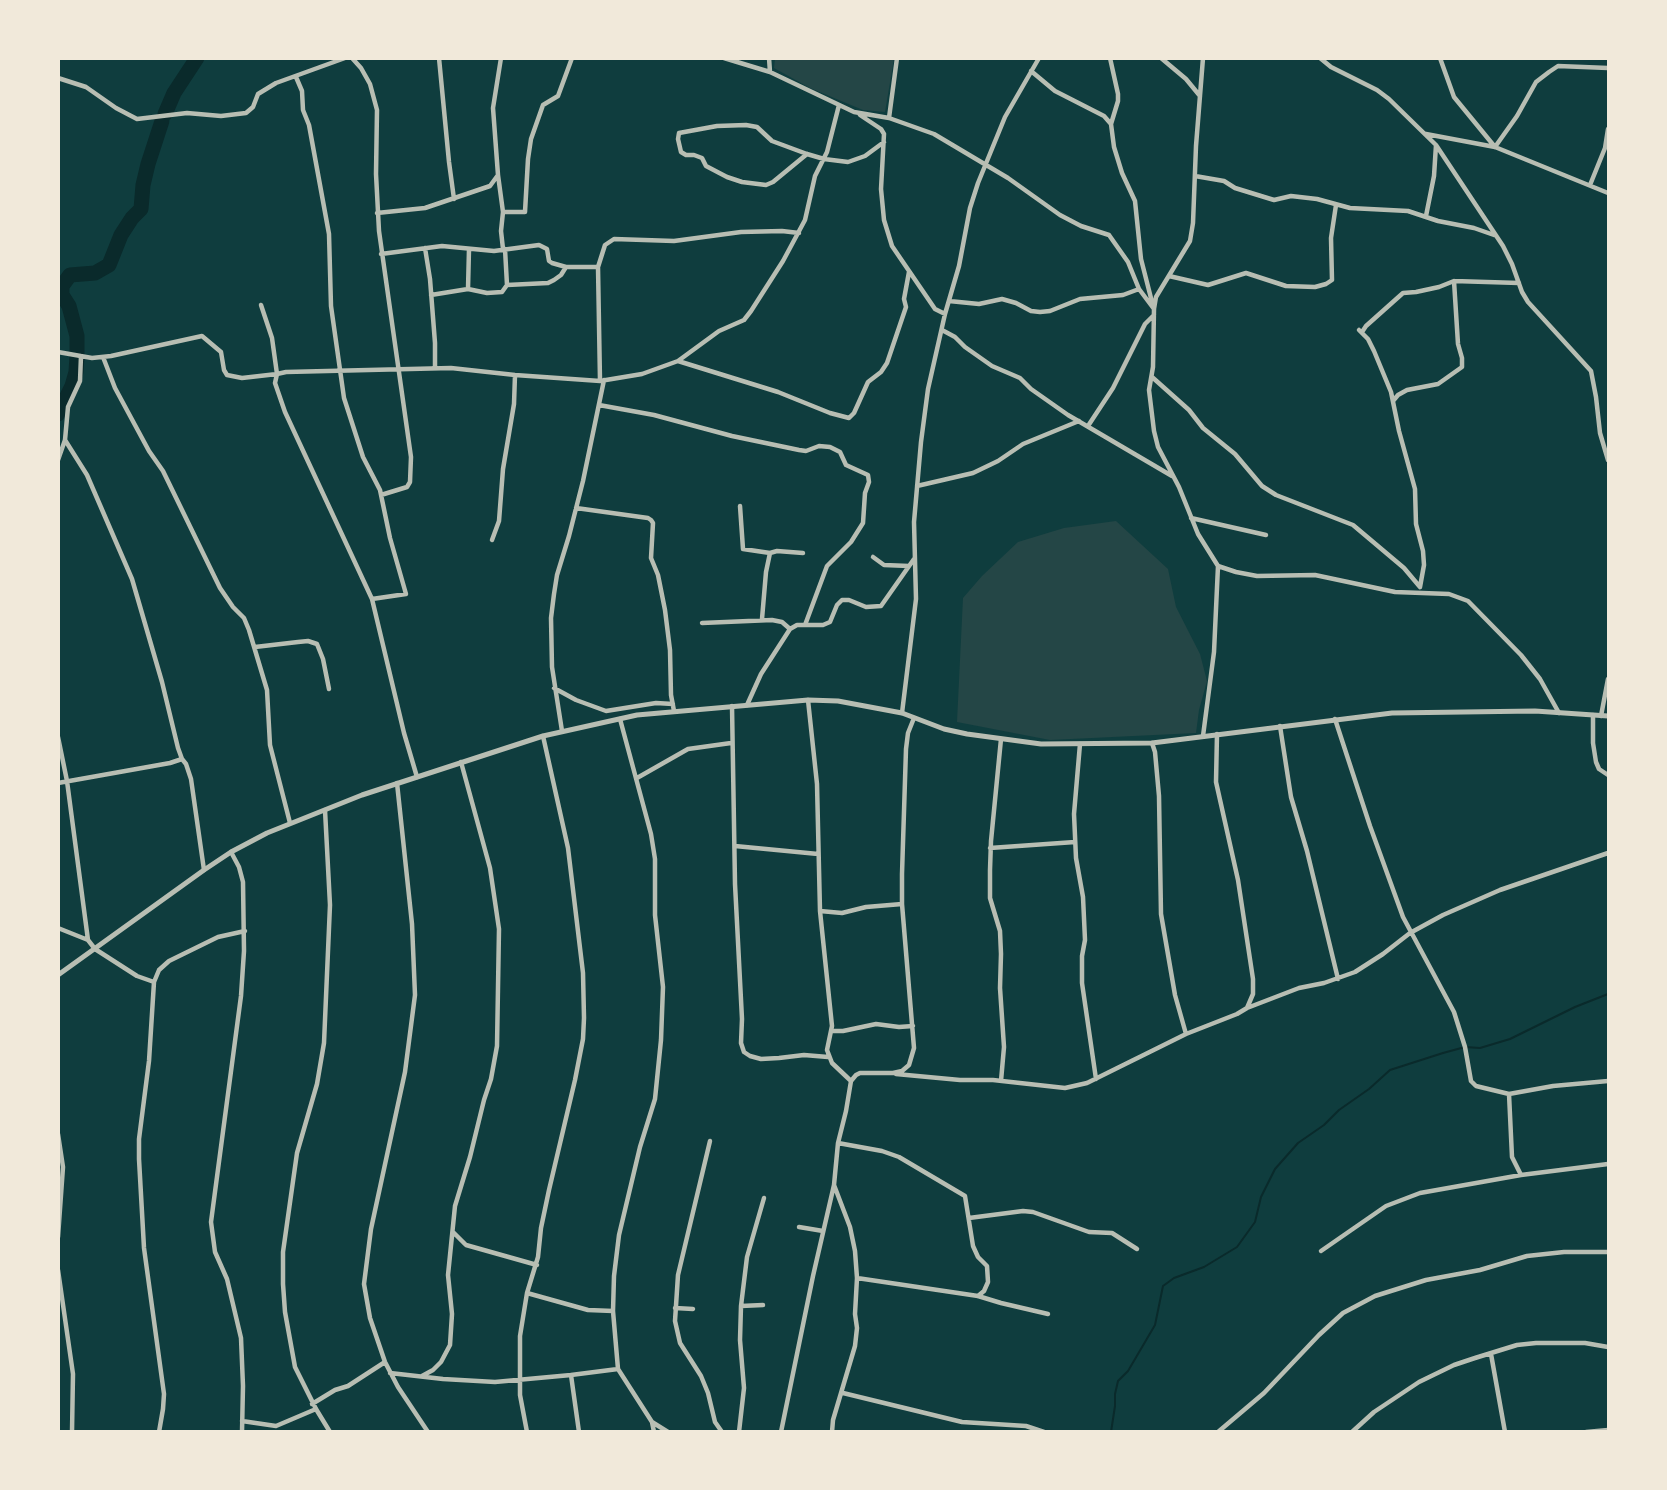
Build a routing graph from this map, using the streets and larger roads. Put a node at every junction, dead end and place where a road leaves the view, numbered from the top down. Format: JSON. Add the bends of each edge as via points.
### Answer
{"nodes":[{"id":1,"x":345,"y":58,"type":"edge"},
{"id":2,"x":352,"y":58,"type":"edge"},
{"id":3,"x":439,"y":58,"type":"edge"},
{"id":4,"x":501,"y":58,"type":"edge"},
{"id":5,"x":572,"y":58,"type":"edge"},
{"id":6,"x":724,"y":58,"type":"edge"},
{"id":7,"x":769,"y":58,"type":"edge"},
{"id":8,"x":897,"y":58,"type":"edge"},
{"id":9,"x":1039,"y":58,"type":"edge"},
{"id":10,"x":1110,"y":58,"type":"edge"},
{"id":11,"x":1161,"y":58,"type":"edge"},
{"id":12,"x":1203,"y":58,"type":"edge"},
{"id":13,"x":1320,"y":58,"type":"edge"},
{"id":14,"x":1440,"y":58,"type":"edge"},
{"id":15,"x":1608,"y":68,"type":"edge"},
{"id":16,"x":1031,"y":71,"type":"junction"},
{"id":17,"x":770,"y":72,"type":"junction"},
{"id":18,"x":296,"y":77,"type":"junction"},
{"id":19,"x":58,"y":78,"type":"edge"},
{"id":20,"x":1200,"y":96,"type":"junction"},
{"id":21,"x":839,"y":105,"type":"junction"},
{"id":22,"x":854,"y":112,"type":"junction"},
{"id":23,"x":889,"y":118,"type":"junction"},
{"id":24,"x":1111,"y":124,"type":"junction"},
{"id":25,"x":1608,"y":129,"type":"edge"},
{"id":26,"x":1425,"y":134,"type":"junction"},
{"id":27,"x":884,"y":142,"type":"junction"},
{"id":28,"x":1436,"y":145,"type":"junction"},
{"id":29,"x":1495,"y":147,"type":"junction"},
{"id":30,"x":807,"y":154,"type":"junction"},
{"id":31,"x":824,"y":159,"type":"junction"},
{"id":32,"x":985,"y":165,"type":"junction"},
{"id":33,"x":498,"y":175,"type":"junction"},
{"id":34,"x":1195,"y":176,"type":"junction"},
{"id":35,"x":1590,"y":185,"type":"junction"},
{"id":36,"x":1607,"y":191,"type":"edge"},
{"id":37,"x":454,"y":199,"type":"junction"},
{"id":38,"x":1336,"y":205,"type":"junction"},
{"id":39,"x":503,"y":212,"type":"junction"},
{"id":40,"x":377,"y":213,"type":"junction"},
{"id":41,"x":1426,"y":216,"type":"junction"},
{"id":42,"x":799,"y":233,"type":"junction"},
{"id":43,"x":1496,"y":236,"type":"junction"},
{"id":44,"x":425,"y":248,"type":"junction"},
{"id":45,"x":469,"y":249,"type":"junction"},
{"id":46,"x":504,"y":249,"type":"junction"},
{"id":47,"x":381,"y":254,"type":"junction"},
{"id":48,"x":566,"y":267,"type":"junction"},
{"id":49,"x":598,"y":267,"type":"junction"},
{"id":50,"x":909,"y":272,"type":"junction"},
{"id":51,"x":1169,"y":276,"type":"junction"},
{"id":52,"x":1454,"y":281,"type":"junction"},
{"id":53,"x":1519,"y":283,"type":"junction"},
{"id":54,"x":507,"y":285,"type":"junction"},
{"id":55,"x":468,"y":289,"type":"junction"},
{"id":56,"x":1139,"y":289,"type":"junction"},
{"id":57,"x":431,"y":295,"type":"junction"},
{"id":58,"x":949,"y":301,"type":"junction"},
{"id":59,"x":261,"y":305,"type":"dead end"},
{"id":60,"x":1154,"y":312,"type":"junction"},
{"id":61,"x":945,"y":314,"type":"junction"},
{"id":62,"x":942,"y":330,"type":"junction"},
{"id":63,"x":58,"y":352,"type":"edge"},
{"id":64,"x":81,"y":357,"type":"junction"},
{"id":65,"x":103,"y":357,"type":"junction"},
{"id":66,"x":678,"y":361,"type":"junction"},
{"id":67,"x":435,"y":368,"type":"junction"},
{"id":68,"x":398,"y":369,"type":"junction"},
{"id":69,"x":341,"y":370,"type":"junction"},
{"id":70,"x":277,"y":374,"type":"junction"},
{"id":71,"x":515,"y":375,"type":"junction"},
{"id":72,"x":1152,"y":376,"type":"junction"},
{"id":73,"x":602,"y":380,"type":"junction"},
{"id":74,"x":1393,"y":401,"type":"junction"},
{"id":75,"x":599,"y":405,"type":"junction"},
{"id":76,"x":1079,"y":421,"type":"junction"},
{"id":77,"x":1088,"y":426,"type":"junction"},
{"id":78,"x":65,"y":440,"type":"junction"},
{"id":79,"x":58,"y":460,"type":"edge"},
{"id":80,"x":1608,"y":460,"type":"edge"},
{"id":81,"x":1172,"y":476,"type":"junction"},
{"id":82,"x":917,"y":486,"type":"junction"},
{"id":83,"x":381,"y":495,"type":"junction"},
{"id":84,"x":740,"y":507,"type":"dead end"},
{"id":85,"x":576,"y":508,"type":"junction"},
{"id":86,"x":1191,"y":518,"type":"junction"},
{"id":87,"x":1266,"y":535,"type":"dead end"},
{"id":88,"x":492,"y":540,"type":"dead end"},
{"id":89,"x":803,"y":553,"type":"dead end"},
{"id":90,"x":770,"y":554,"type":"junction"},
{"id":91,"x":873,"y":557,"type":"dead end"},
{"id":92,"x":915,"y":558,"type":"junction"},
{"id":93,"x":909,"y":566,"type":"junction"},
{"id":94,"x":1218,"y":566,"type":"junction"},
{"id":95,"x":1419,"y":590,"type":"junction"},
{"id":96,"x":372,"y":599,"type":"junction"},
{"id":97,"x":762,"y":619,"type":"junction"},
{"id":98,"x":702,"y":623,"type":"dead end"},
{"id":99,"x":805,"y":625,"type":"junction"},
{"id":100,"x":790,"y":629,"type":"junction"},
{"id":101,"x":255,"y":647,"type":"junction"},
{"id":102,"x":1608,"y":679,"type":"edge"},
{"id":103,"x":554,"y":688,"type":"junction"},
{"id":104,"x":329,"y":689,"type":"dead end"},
{"id":105,"x":808,"y":700,"type":"junction"},
{"id":106,"x":747,"y":705,"type":"junction"},
{"id":107,"x":732,"y":706,"type":"junction"},
{"id":108,"x":673,"y":707,"type":"junction"},
{"id":109,"x":902,"y":713,"type":"junction"},
{"id":110,"x":1559,"y":713,"type":"junction"},
{"id":111,"x":1593,"y":715,"type":"junction"},
{"id":112,"x":1601,"y":716,"type":"junction"},
{"id":113,"x":1608,"y":716,"type":"edge"},
{"id":114,"x":914,"y":718,"type":"junction"},
{"id":115,"x":620,"y":719,"type":"junction"},
{"id":116,"x":1335,"y":719,"type":"junction"},
{"id":117,"x":1280,"y":726,"type":"junction"},
{"id":118,"x":562,"y":731,"type":"junction"},
{"id":119,"x":1217,"y":734,"type":"junction"},
{"id":120,"x":543,"y":736,"type":"junction"},
{"id":121,"x":1203,"y":736,"type":"junction"},
{"id":122,"x":58,"y":737,"type":"edge"},
{"id":123,"x":1001,"y":739,"type":"junction"},
{"id":124,"x":731,"y":743,"type":"junction"},
{"id":125,"x":1152,"y":743,"type":"junction"},
{"id":126,"x":1080,"y":744,"type":"junction"},
{"id":127,"x":182,"y":759,"type":"junction"},
{"id":128,"x":461,"y":762,"type":"junction"},
{"id":129,"x":1608,"y":775,"type":"edge"},
{"id":130,"x":417,"y":777,"type":"junction"},
{"id":131,"x":637,"y":778,"type":"junction"},
{"id":132,"x":67,"y":782,"type":"junction"},
{"id":133,"x":58,"y":783,"type":"edge"},
{"id":134,"x":397,"y":783,"type":"junction"},
{"id":135,"x":325,"y":810,"type":"junction"},
{"id":136,"x":290,"y":823,"type":"junction"},
{"id":137,"x":1075,"y":842,"type":"junction"},
{"id":138,"x":735,"y":846,"type":"junction"},
{"id":139,"x":990,"y":848,"type":"junction"},
{"id":140,"x":231,"y":852,"type":"junction"},
{"id":141,"x":1608,"y":853,"type":"edge"},
{"id":142,"x":818,"y":854,"type":"junction"},
{"id":143,"x":204,"y":870,"type":"junction"},
{"id":144,"x":902,"y":904,"type":"junction"},
{"id":145,"x":820,"y":911,"type":"junction"},
{"id":146,"x":58,"y":928,"type":"edge"},
{"id":147,"x":245,"y":931,"type":"junction"},
{"id":148,"x":1410,"y":933,"type":"junction"},
{"id":149,"x":88,"y":940,"type":"junction"},
{"id":150,"x":95,"y":949,"type":"junction"},
{"id":151,"x":58,"y":975,"type":"edge"},
{"id":152,"x":1338,"y":979,"type":"junction"},
{"id":153,"x":154,"y":982,"type":"junction"},
{"id":154,"x":1247,"y":1008,"type":"junction"},
{"id":155,"x":913,"y":1026,"type":"junction"},
{"id":156,"x":832,"y":1031,"type":"junction"},
{"id":157,"x":1186,"y":1034,"type":"junction"},
{"id":158,"x":828,"y":1057,"type":"junction"},
{"id":159,"x":893,"y":1073,"type":"junction"},
{"id":160,"x":1096,"y":1079,"type":"junction"},
{"id":161,"x":851,"y":1081,"type":"junction"},
{"id":162,"x":1001,"y":1081,"type":"junction"},
{"id":163,"x":1608,"y":1081,"type":"edge"},
{"id":164,"x":1509,"y":1094,"type":"junction"},
{"id":165,"x":58,"y":1134,"type":"edge"},
{"id":166,"x":710,"y":1141,"type":"dead end"},
{"id":167,"x":838,"y":1143,"type":"junction"},
{"id":168,"x":1608,"y":1164,"type":"edge"},
{"id":169,"x":1521,"y":1175,"type":"junction"},
{"id":170,"x":834,"y":1185,"type":"junction"},
{"id":171,"x":764,"y":1198,"type":"dead end"},
{"id":172,"x":969,"y":1218,"type":"junction"},
{"id":173,"x":799,"y":1227,"type":"dead end"},
{"id":174,"x":823,"y":1231,"type":"junction"},
{"id":175,"x":453,"y":1233,"type":"junction"},
{"id":176,"x":58,"y":1237,"type":"edge"},
{"id":177,"x":1137,"y":1249,"type":"dead end"},
{"id":178,"x":1321,"y":1251,"type":"dead end"},
{"id":179,"x":1608,"y":1252,"type":"edge"},
{"id":180,"x":537,"y":1265,"type":"junction"},
{"id":181,"x":58,"y":1270,"type":"edge"},
{"id":182,"x":857,"y":1278,"type":"junction"},
{"id":183,"x":59,"y":1285,"type":"edge"},
{"id":184,"x":527,"y":1293,"type":"junction"},
{"id":185,"x":978,"y":1296,"type":"junction"},
{"id":186,"x":763,"y":1305,"type":"dead end"},
{"id":187,"x":741,"y":1306,"type":"junction"},
{"id":188,"x":675,"y":1308,"type":"junction"},
{"id":189,"x":693,"y":1309,"type":"dead end"},
{"id":190,"x":613,"y":1311,"type":"junction"},
{"id":191,"x":1047,"y":1314,"type":"dead end"},
{"id":192,"x":1608,"y":1347,"type":"edge"},
{"id":193,"x":1491,"y":1354,"type":"junction"},
{"id":194,"x":385,"y":1362,"type":"junction"},
{"id":195,"x":618,"y":1369,"type":"junction"},
{"id":196,"x":390,"y":1373,"type":"junction"},
{"id":197,"x":571,"y":1375,"type":"junction"},
{"id":198,"x":422,"y":1376,"type":"junction"},
{"id":199,"x":519,"y":1380,"type":"junction"},
{"id":200,"x":843,"y":1393,"type":"junction"},
{"id":201,"x":312,"y":1404,"type":"junction"},
{"id":202,"x":316,"y":1409,"type":"junction"},
{"id":203,"x":242,"y":1421,"type":"junction"},
{"id":204,"x":652,"y":1422,"type":"junction"},
{"id":205,"x":1608,"y":1430,"type":"edge"},
{"id":206,"x":72,"y":1431,"type":"edge"},
{"id":207,"x":159,"y":1431,"type":"edge"},
{"id":208,"x":242,"y":1431,"type":"edge"},
{"id":209,"x":330,"y":1431,"type":"edge"},
{"id":210,"x":428,"y":1431,"type":"edge"},
{"id":211,"x":527,"y":1431,"type":"edge"},
{"id":212,"x":579,"y":1431,"type":"edge"},
{"id":213,"x":654,"y":1431,"type":"edge"},
{"id":214,"x":668,"y":1431,"type":"edge"},
{"id":215,"x":722,"y":1431,"type":"edge"},
{"id":216,"x":739,"y":1431,"type":"edge"},
{"id":217,"x":781,"y":1431,"type":"edge"},
{"id":218,"x":832,"y":1431,"type":"edge"},
{"id":219,"x":1044,"y":1431,"type":"edge"},
{"id":220,"x":1218,"y":1431,"type":"edge"},
{"id":221,"x":1353,"y":1431,"type":"edge"},
{"id":222,"x":1504,"y":1431,"type":"edge"},
{"id":223,"x":1586,"y":1431,"type":"edge"}],
"edges":[{"from":1,"to":18,"type":"street"},
{"from":2,"to":40,"type":"street","via":[[370,84],[377,110]]},
{"from":3,"to":37,"type":"street"},
{"from":4,"to":33,"type":"street","via":[[493,108]]},
{"from":5,"to":39,"type":"street","via":[[558,96],[543,105],[531,139],[525,212]]},
{"from":6,"to":17,"type":"street"},
{"from":7,"to":17,"type":"street"},
{"from":8,"to":23,"type":"street"},
{"from":9,"to":16,"type":"street"},
{"from":10,"to":24,"type":"street","via":[[1118,94]]},
{"from":11,"to":20,"type":"street"},
{"from":12,"to":20,"type":"street"},
{"from":13,"to":26,"type":"street","via":[[1377,90]]},
{"from":14,"to":29,"type":"street","via":[[1454,97]]},
{"from":15,"to":29,"type":"street","via":[[1558,66],[1549,72],[1536,82]]},
{"from":16,"to":24,"type":"street","via":[[1055,91],[1104,116]]},
{"from":16,"to":32,"type":"street","via":[[1005,117]]},
{"from":17,"to":21,"type":"street"},
{"from":18,"to":19,"type":"street","via":[[258,94],[246,113],[187,113],[137,119],[86,87]]},
{"from":18,"to":69,"type":"street","via":[[329,234],[329,286]]},
{"from":20,"to":34,"type":"street"},
{"from":21,"to":22,"type":"street"},
{"from":21,"to":31,"type":"street"},
{"from":22,"to":23,"type":"street"},
{"from":22,"to":27,"type":"street","via":[[881,129]]},
{"from":23,"to":32,"type":"street","via":[[934,134]]},
{"from":24,"to":60,"type":"street","via":[[1122,173],[1135,201],[1141,259]]},
{"from":25,"to":35,"type":"street"},
{"from":26,"to":28,"type":"street"},
{"from":26,"to":29,"type":"street"},
{"from":27,"to":31,"type":"street","via":[[857,160]]},
{"from":27,"to":50,"type":"street","via":[[884,220],[892,246]]},
{"from":28,"to":41,"type":"street"},
{"from":28,"to":43,"type":"street"},
{"from":29,"to":35,"type":"street"},
{"from":30,"to":30,"type":"street","via":[[772,141],[757,127],[746,125],[717,126],[679,134],[678,139],[681,152],[686,155],[702,158],[706,166],[727,177],[754,184],[773,182]]},
{"from":30,"to":31,"type":"street"},
{"from":31,"to":42,"type":"street","via":[[815,176]]},
{"from":32,"to":56,"type":"street","via":[[1060,215],[1109,235],[1128,262]]},
{"from":32,"to":58,"type":"street","via":[[970,208]]},
{"from":33,"to":37,"type":"street","via":[[490,186]]},
{"from":33,"to":39,"type":"street"},
{"from":34,"to":38,"type":"street","via":[[1224,181],[1274,200],[1291,196]]},
{"from":34,"to":51,"type":"street","via":[[1190,241]]},
{"from":35,"to":36,"type":"street"},
{"from":37,"to":40,"type":"street","via":[[424,208]]},
{"from":38,"to":41,"type":"street","via":[[1396,209]]},
{"from":38,"to":51,"type":"street","via":[[1331,238],[1332,280],[1326,284],[1286,286],[1246,273],[1208,285]]},
{"from":39,"to":46,"type":"street"},
{"from":40,"to":47,"type":"street"},
{"from":41,"to":43,"type":"street"},
{"from":42,"to":49,"type":"street","via":[[741,232],[674,241],[614,238],[605,245]]},
{"from":42,"to":66,"type":"street","via":[[744,320],[719,331]]},
{"from":43,"to":53,"type":"street"},
{"from":44,"to":45,"type":"street"},
{"from":44,"to":47,"type":"street"},
{"from":44,"to":57,"type":"street"},
{"from":45,"to":46,"type":"street"},
{"from":45,"to":55,"type":"street"},
{"from":46,"to":48,"type":"street","via":[[544,246],[549,261]]},
{"from":46,"to":54,"type":"street"},
{"from":47,"to":68,"type":"street"},
{"from":48,"to":49,"type":"street"},
{"from":48,"to":54,"type":"street","via":[[548,283]]},
{"from":49,"to":73,"type":"street"},
{"from":50,"to":61,"type":"street","via":[[936,309]]},
{"from":50,"to":66,"type":"street","via":[[904,295],[906,307],[887,363],[864,387],[849,418]]},
{"from":51,"to":60,"type":"street","via":[[1156,297]]},
{"from":52,"to":53,"type":"street"},
{"from":52,"to":74,"type":"street","via":[[1462,367],[1438,384],[1407,390]]},
{"from":52,"to":74,"type":"street","via":[[1401,294],[1361,331],[1374,351]]},
{"from":53,"to":80,"type":"street","via":[[1528,302],[1591,371]]},
{"from":54,"to":55,"type":"street","via":[[502,292]]},
{"from":55,"to":57,"type":"street"},
{"from":56,"to":58,"type":"street","via":[[1123,295],[1080,299],[1040,312],[1002,299],[969,304]]},
{"from":56,"to":60,"type":"street"},
{"from":57,"to":67,"type":"street"},
{"from":58,"to":61,"type":"street"},
{"from":59,"to":70,"type":"street","via":[[272,338]]},
{"from":60,"to":72,"type":"street"},
{"from":60,"to":77,"type":"street"},
{"from":61,"to":62,"type":"street"},
{"from":62,"to":76,"type":"street","via":[[992,366],[1020,378],[1047,402]]},
{"from":62,"to":82,"type":"street","via":[[924,412]]},
{"from":63,"to":64,"type":"street"},
{"from":64,"to":65,"type":"street"},
{"from":64,"to":78,"type":"street","via":[[80,381],[68,407]]},
{"from":65,"to":70,"type":"street","via":[[202,336],[221,352],[227,375],[242,378]]},
{"from":65,"to":101,"type":"street","via":[[115,388],[163,471],[220,588],[244,618]]},
{"from":66,"to":73,"type":"street","via":[[653,371]]},
{"from":67,"to":68,"type":"street"},
{"from":67,"to":71,"type":"street"},
{"from":68,"to":69,"type":"street"},
{"from":68,"to":83,"type":"street","via":[[411,457],[410,482],[407,488]]},
{"from":69,"to":70,"type":"street"},
{"from":69,"to":83,"type":"street","via":[[354,431]]},
{"from":70,"to":96,"type":"street","via":[[275,383],[285,412]]},
{"from":71,"to":73,"type":"street"},
{"from":71,"to":88,"type":"street","via":[[499,521]]},
{"from":72,"to":81,"type":"street","via":[[1149,390],[1154,431]]},
{"from":72,"to":95,"type":"street","via":[[1235,454],[1262,486],[1353,525],[1404,568]]},
{"from":73,"to":75,"type":"street"},
{"from":74,"to":95,"type":"street","via":[[1415,489],[1416,524],[1423,558]]},
{"from":75,"to":85,"type":"street"},
{"from":75,"to":99,"type":"street","via":[[798,450],[830,447],[840,452],[846,465],[868,475],[863,523],[827,566]]},
{"from":76,"to":77,"type":"street"},
{"from":76,"to":82,"type":"street","via":[[1023,444],[973,473]]},
{"from":77,"to":81,"type":"street"},
{"from":78,"to":79,"type":"street"},
{"from":78,"to":127,"type":"street","via":[[103,508],[132,579]]},
{"from":81,"to":86,"type":"street"},
{"from":82,"to":92,"type":"street"},
{"from":83,"to":96,"type":"street","via":[[406,594]]},
{"from":84,"to":90,"type":"street","via":[[743,549]]},
{"from":85,"to":103,"type":"street","via":[[554,594]]},
{"from":85,"to":108,"type":"street","via":[[648,518],[653,523],[651,558],[665,610]]},
{"from":86,"to":87,"type":"street"},
{"from":86,"to":94,"type":"street"},
{"from":89,"to":90,"type":"street"},
{"from":90,"to":97,"type":"street"},
{"from":91,"to":93,"type":"street","via":[[885,565]]},
{"from":92,"to":93,"type":"street"},
{"from":92,"to":109,"type":"street","via":[[916,599]]},
{"from":93,"to":99,"type":"street","via":[[881,606],[866,607],[842,600],[830,622]]},
{"from":94,"to":95,"type":"street","via":[[1257,576],[1315,575],[1395,592]]},
{"from":94,"to":121,"type":"street","via":[[1214,661]]},
{"from":95,"to":110,"type":"street","via":[[1449,594],[1474,606],[1540,679]]},
{"from":96,"to":130,"type":"street"},
{"from":97,"to":98,"type":"street"},
{"from":97,"to":100,"type":"street","via":[[782,622]]},
{"from":99,"to":100,"type":"street"},
{"from":100,"to":106,"type":"street","via":[[761,674]]},
{"from":101,"to":104,"type":"street","via":[[308,641],[317,644]]},
{"from":101,"to":136,"type":"street","via":[[267,690],[270,745]]},
{"from":102,"to":112,"type":"street"},
{"from":103,"to":108,"type":"street","via":[[606,711],[656,703]]},
{"from":103,"to":118,"type":"street"},
{"from":105,"to":106,"type":"street"},
{"from":105,"to":109,"type":"street","via":[[852,702]]},
{"from":105,"to":142,"type":"street","via":[[817,784]]},
{"from":106,"to":107,"type":"street"},
{"from":107,"to":108,"type":"street"},
{"from":107,"to":124,"type":"street"},
{"from":108,"to":115,"type":"street"},
{"from":109,"to":114,"type":"street"},
{"from":110,"to":111,"type":"street"},
{"from":110,"to":116,"type":"street","via":[[1442,711]]},
{"from":111,"to":112,"type":"street"},
{"from":111,"to":129,"type":"street","via":[[1594,754],[1599,769]]},
{"from":112,"to":113,"type":"street"},
{"from":114,"to":123,"type":"street","via":[[944,729]]},
{"from":114,"to":144,"type":"street","via":[[906,749]]},
{"from":115,"to":118,"type":"street"},
{"from":115,"to":131,"type":"street"},
{"from":116,"to":117,"type":"street"},
{"from":116,"to":148,"type":"street"},
{"from":117,"to":119,"type":"street"},
{"from":117,"to":152,"type":"street","via":[[1291,797]]},
{"from":118,"to":120,"type":"street"},
{"from":119,"to":121,"type":"street"},
{"from":119,"to":154,"type":"street","via":[[1216,782],[1238,880],[1253,978],[1253,994]]},
{"from":120,"to":128,"type":"street"},
{"from":120,"to":180,"type":"street","via":[[568,848],[584,999],[580,1055],[549,1190]]},
{"from":121,"to":125,"type":"street"},
{"from":122,"to":132,"type":"street"},
{"from":123,"to":126,"type":"street"},
{"from":123,"to":139,"type":"street"},
{"from":124,"to":131,"type":"street","via":[[688,749]]},
{"from":124,"to":138,"type":"street"},
{"from":125,"to":126,"type":"street"},
{"from":125,"to":157,"type":"street","via":[[1159,796],[1161,914]]},
{"from":126,"to":137,"type":"street"},
{"from":127,"to":132,"type":"street"},
{"from":127,"to":143,"type":"street","via":[[191,779]]},
{"from":128,"to":130,"type":"street"},
{"from":128,"to":175,"type":"street","via":[[490,868],[500,957],[497,1046],[457,1197]]},
{"from":130,"to":134,"type":"street"},
{"from":131,"to":190,"type":"street","via":[[655,859],[655,915],[663,987],[661,1040],[655,1100],[619,1235]]},
{"from":132,"to":133,"type":"street"},
{"from":132,"to":149,"type":"street"},
{"from":134,"to":135,"type":"street"},
{"from":134,"to":194,"type":"street","via":[[412,924],[415,995],[405,1072],[370,1229],[364,1284],[370,1318]]},
{"from":135,"to":136,"type":"street"},
{"from":135,"to":201,"type":"street","via":[[330,905],[324,1043],[297,1153],[283,1252],[290,1345],[295,1367]]},
{"from":136,"to":140,"type":"street"},
{"from":137,"to":139,"type":"street"},
{"from":137,"to":160,"type":"street","via":[[1083,897],[1082,983]]},
{"from":138,"to":142,"type":"street"},
{"from":138,"to":158,"type":"street","via":[[740,1033],[744,1052],[761,1059]]},
{"from":139,"to":162,"type":"street","via":[[990,898],[1000,931],[1004,1047]]},
{"from":140,"to":143,"type":"street"},
{"from":140,"to":147,"type":"street","via":[[243,882]]},
{"from":141,"to":148,"type":"street","via":[[1500,890]]},
{"from":142,"to":145,"type":"street"},
{"from":143,"to":150,"type":"street"},
{"from":144,"to":145,"type":"street","via":[[835,914]]},
{"from":144,"to":155,"type":"street"},
{"from":145,"to":156,"type":"street"},
{"from":146,"to":149,"type":"street"},
{"from":147,"to":153,"type":"street","via":[[218,937],[169,961]]},
{"from":147,"to":203,"type":"street","via":[[241,996],[211,1222],[215,1252],[227,1279],[241,1338]]},
{"from":148,"to":152,"type":"street","via":[[1355,972]]},
{"from":148,"to":164,"type":"street","via":[[1454,1012],[1471,1081],[1476,1086]]},
{"from":149,"to":150,"type":"street"},
{"from":150,"to":151,"type":"street"},
{"from":150,"to":153,"type":"street","via":[[137,976]]},
{"from":152,"to":154,"type":"street","via":[[1299,988]]},
{"from":153,"to":207,"type":"street","via":[[139,1159],[144,1248],[164,1394]]},
{"from":154,"to":157,"type":"street"},
{"from":155,"to":156,"type":"street","via":[[876,1024]]},
{"from":155,"to":159,"type":"street","via":[[914,1048],[909,1065]]},
{"from":156,"to":158,"type":"street"},
{"from":157,"to":160,"type":"street"},
{"from":158,"to":161,"type":"street"},
{"from":159,"to":161,"type":"street","via":[[860,1073]]},
{"from":159,"to":162,"type":"street"},
{"from":160,"to":162,"type":"street","via":[[1065,1088]]},
{"from":161,"to":167,"type":"street"},
{"from":163,"to":164,"type":"street"},
{"from":164,"to":169,"type":"street","via":[[1512,1156]]},
{"from":165,"to":176,"type":"street","via":[[63,1167]]},
{"from":166,"to":188,"type":"street","via":[[679,1269]]},
{"from":167,"to":170,"type":"street"},
{"from":167,"to":172,"type":"street","via":[[899,1157],[952,1187],[965,1196]]},
{"from":168,"to":169,"type":"street"},
{"from":169,"to":178,"type":"street","via":[[1420,1193],[1386,1206]]},
{"from":170,"to":174,"type":"street"},
{"from":170,"to":182,"type":"street","via":[[850,1227]]},
{"from":171,"to":187,"type":"street","via":[[747,1257]]},
{"from":172,"to":177,"type":"street","via":[[1033,1212],[1089,1232],[1112,1233]]},
{"from":172,"to":185,"type":"street","via":[[973,1246],[987,1266],[988,1282]]},
{"from":173,"to":174,"type":"street"},
{"from":174,"to":217,"type":"street"},
{"from":175,"to":180,"type":"street","via":[[466,1245]]},
{"from":175,"to":198,"type":"street","via":[[448,1275],[450,1345],[441,1362]]},
{"from":179,"to":220,"type":"street","via":[[1527,1256],[1426,1280],[1366,1300],[1335,1320],[1264,1393]]},
{"from":180,"to":184,"type":"street"},
{"from":181,"to":183,"type":"street"},
{"from":182,"to":185,"type":"street"},
{"from":182,"to":200,"type":"street","via":[[855,1346]]},
{"from":183,"to":206,"type":"street","via":[[74,1374]]},
{"from":184,"to":190,"type":"street","via":[[588,1310]]},
{"from":184,"to":199,"type":"street","via":[[520,1335]]},
{"from":185,"to":191,"type":"street"},
{"from":186,"to":187,"type":"street"},
{"from":187,"to":216,"type":"street","via":[[744,1388]]},
{"from":188,"to":189,"type":"street"},
{"from":188,"to":215,"type":"street","via":[[680,1343],[701,1376],[715,1422]]},
{"from":190,"to":195,"type":"street"},
{"from":192,"to":193,"type":"street","via":[[1554,1341],[1517,1345]]},
{"from":193,"to":221,"type":"street","via":[[1454,1365],[1419,1382]]},
{"from":193,"to":222,"type":"street"},
{"from":194,"to":196,"type":"street"},
{"from":194,"to":201,"type":"street"},
{"from":195,"to":197,"type":"street"},
{"from":195,"to":204,"type":"street"},
{"from":196,"to":198,"type":"street"},
{"from":196,"to":210,"type":"street"},
{"from":197,"to":199,"type":"street"},
{"from":197,"to":212,"type":"street"},
{"from":198,"to":199,"type":"street","via":[[473,1382]]},
{"from":199,"to":211,"type":"street"},
{"from":200,"to":218,"type":"street"},
{"from":200,"to":219,"type":"street","via":[[962,1422],[1026,1426]]},
{"from":201,"to":202,"type":"street"},
{"from":202,"to":203,"type":"street","via":[[276,1426]]},
{"from":202,"to":209,"type":"street"},
{"from":203,"to":208,"type":"street"},
{"from":204,"to":213,"type":"street"},
{"from":204,"to":214,"type":"street"},
{"from":205,"to":223,"type":"street"}]}
